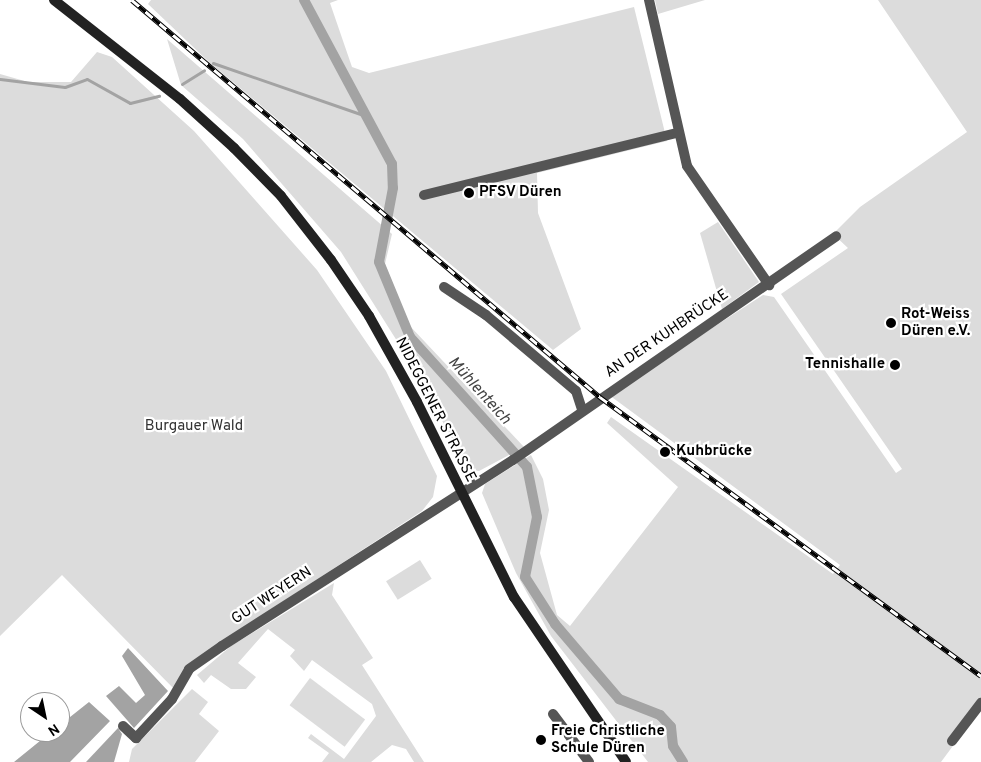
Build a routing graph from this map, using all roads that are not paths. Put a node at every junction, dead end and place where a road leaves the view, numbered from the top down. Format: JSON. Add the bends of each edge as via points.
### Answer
{"nodes":[{"id":1,"x":54,"y":0,"type":"edge"},
{"id":2,"x":649,"y":0,"type":"edge"},
{"id":3,"x":677,"y":133,"type":"junction"},
{"id":4,"x":424,"y":195,"type":"dead end"},
{"id":5,"x":836,"y":236,"type":"dead end"},
{"id":6,"x":769,"y":285,"type":"junction"},
{"id":7,"x":444,"y":287,"type":"dead end"},
{"id":8,"x":582,"y":409,"type":"junction"},
{"id":9,"x":460,"y":491,"type":"junction"},
{"id":10,"x":981,"y":703,"type":"edge"},
{"id":11,"x":553,"y":714,"type":"dead end"},
{"id":12,"x":123,"y":726,"type":"dead end"},
{"id":13,"x":952,"y":741,"type":"dead end"},
{"id":14,"x":589,"y":762,"type":"edge"},
{"id":15,"x":626,"y":762,"type":"edge"}],
"edges":[{"from":1,"to":9,"type":"main road","name":"NIDEGGENER STRASSE","via":[[180,99],[281,196],[331,260],[384,340]]},
{"from":2,"to":3,"type":"street"},
{"from":3,"to":4,"type":"street"},
{"from":3,"to":6,"type":"street","via":[[687,166]]},
{"from":5,"to":6,"type":"street","name":"AN DER KUHBRÜCKE"},
{"from":6,"to":8,"type":"street","name":"AN DER KUHBRÜCKE"},
{"from":7,"to":8,"type":"street","via":[[486,315],[576,390]]},
{"from":8,"to":9,"type":"street","name":"AN DER KUHBRÜCKE","via":[[513,460]]},
{"from":9,"to":12,"type":"street","name":"GUT WEYERN","via":[[189,669],[172,699],[136,738]]},
{"from":9,"to":15,"type":"main road","name":"NIDEGGENER STRASSE","via":[[519,605]]},
{"from":10,"to":13,"type":"street"},
{"from":11,"to":14,"type":"street"}]}
